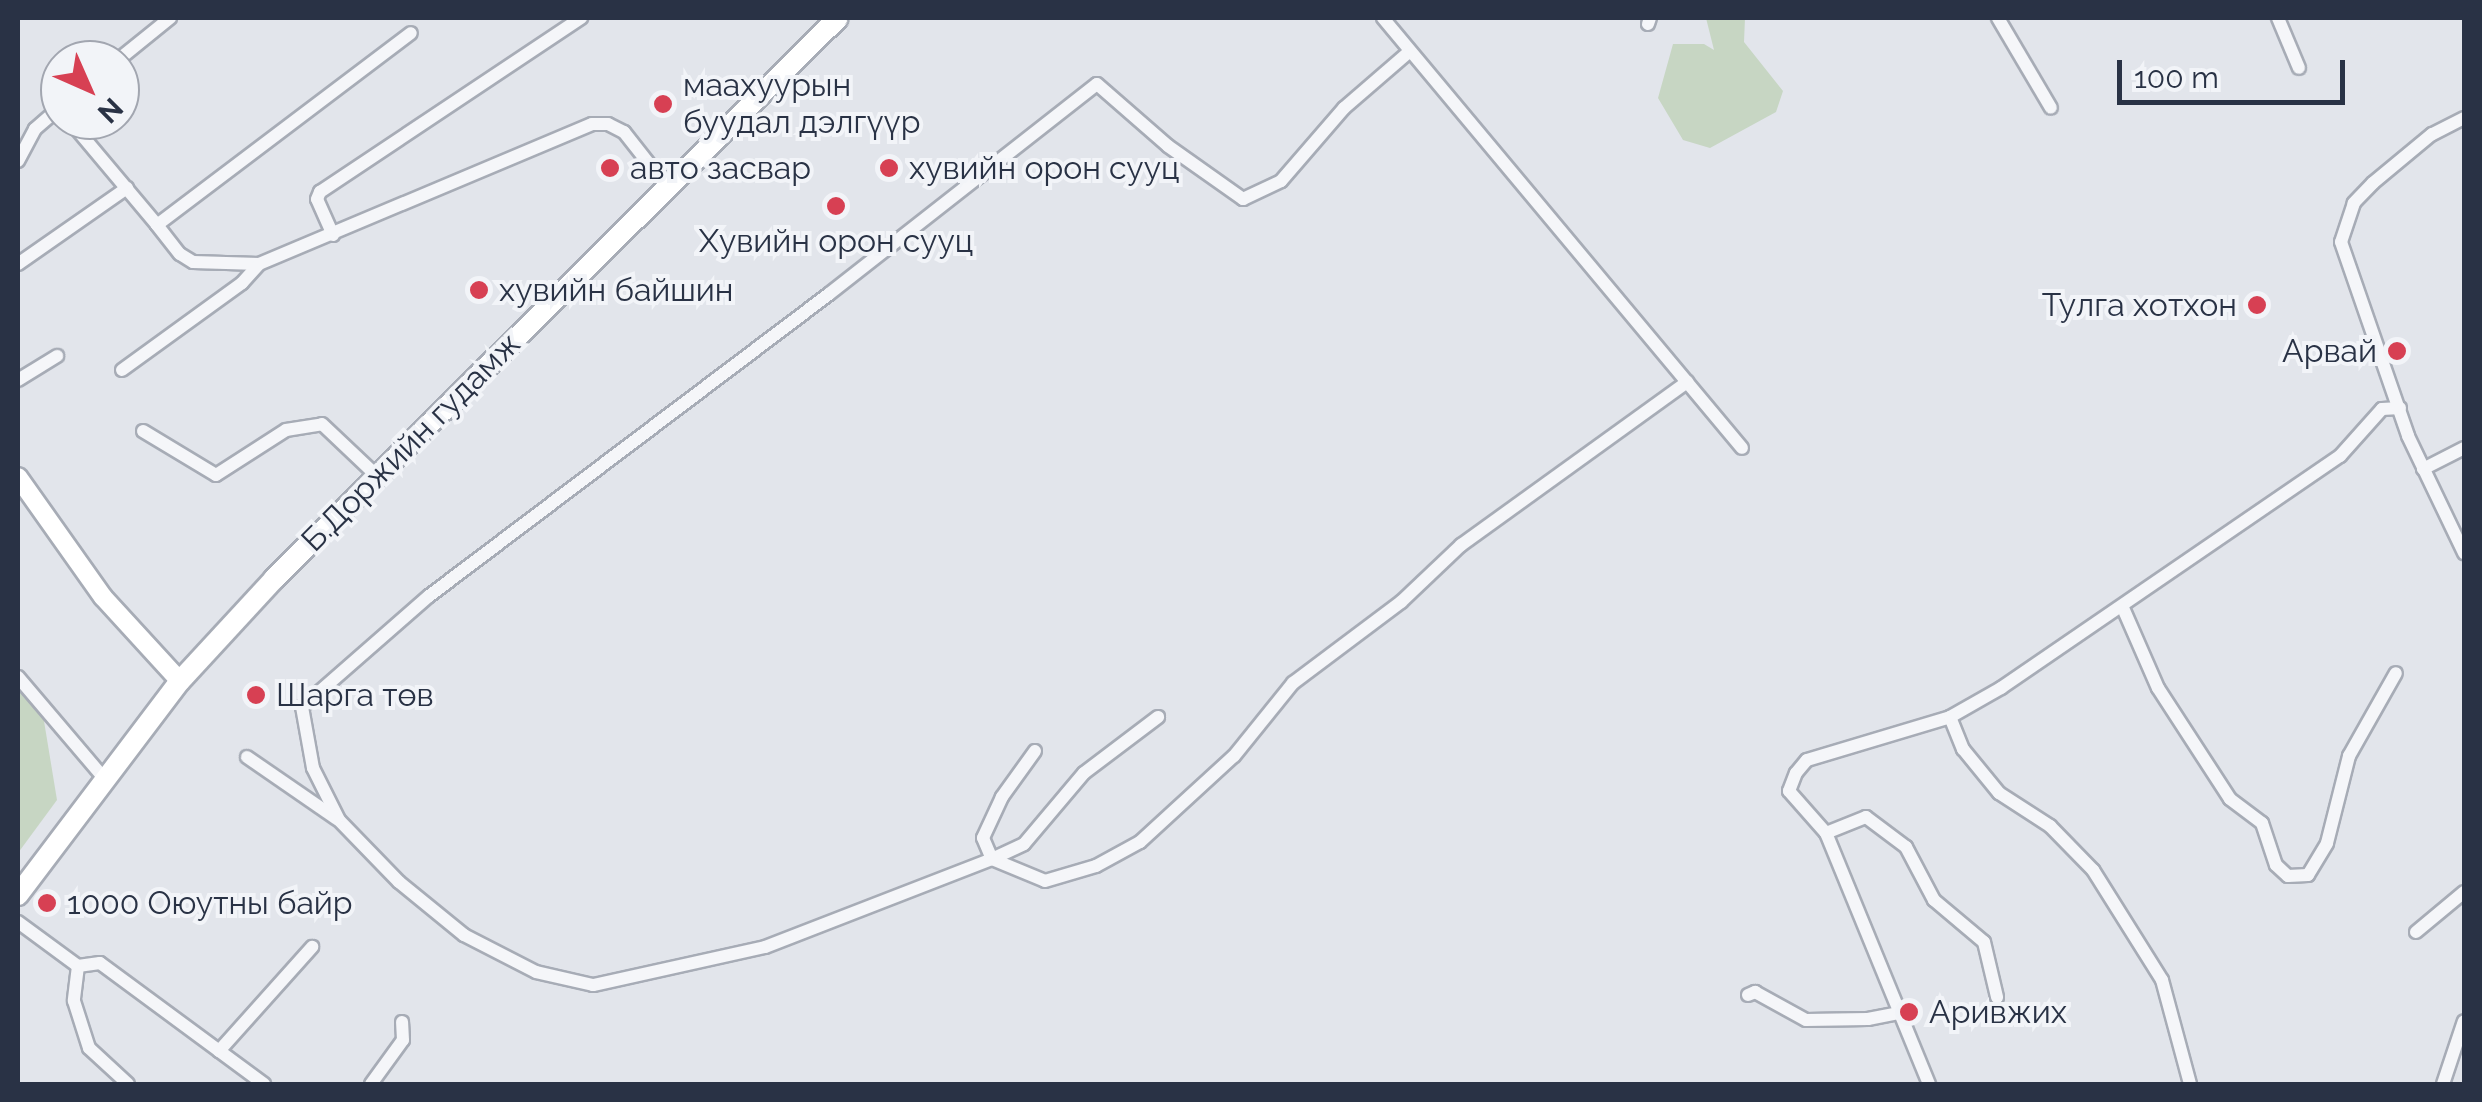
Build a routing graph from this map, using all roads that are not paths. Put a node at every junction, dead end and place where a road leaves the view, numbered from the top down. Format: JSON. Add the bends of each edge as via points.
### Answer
{"nodes":[{"id":1,"x":170,"y":18,"type":"edge"},
{"id":2,"x":581,"y":18,"type":"edge"},
{"id":3,"x":838,"y":18,"type":"edge"},
{"id":4,"x":1383,"y":18,"type":"edge"},
{"id":5,"x":1998,"y":18,"type":"edge"},
{"id":6,"x":2278,"y":18,"type":"edge"},
{"id":7,"x":411,"y":33,"type":"dead end"},
{"id":8,"x":140,"y":42,"type":"edge"},
{"id":9,"x":1410,"y":51,"type":"junction"},
{"id":10,"x":2299,"y":68,"type":"dead end"},
{"id":11,"x":2051,"y":108,"type":"dead end"},
{"id":12,"x":2464,"y":118,"type":"edge"},
{"id":13,"x":40,"y":125,"type":"edge"},
{"id":14,"x":86,"y":140,"type":"edge"},
{"id":15,"x":18,"y":160,"type":"edge"},
{"id":16,"x":128,"y":188,"type":"junction"},
{"id":17,"x":668,"y":188,"type":"junction"},
{"id":18,"x":157,"y":224,"type":"junction"},
{"id":19,"x":333,"y":235,"type":"junction"},
{"id":20,"x":18,"y":264,"type":"edge"},
{"id":21,"x":259,"y":264,"type":"junction"},
{"id":22,"x":57,"y":356,"type":"dead end"},
{"id":23,"x":122,"y":370,"type":"dead end"},
{"id":24,"x":18,"y":380,"type":"edge"},
{"id":25,"x":1687,"y":382,"type":"junction"},
{"id":26,"x":2400,"y":408,"type":"junction"},
{"id":27,"x":143,"y":431,"type":"dead end"},
{"id":28,"x":1742,"y":448,"type":"dead end"},
{"id":29,"x":2464,"y":448,"type":"edge"},
{"id":30,"x":2423,"y":469,"type":"junction"},
{"id":31,"x":376,"y":475,"type":"junction"},
{"id":32,"x":18,"y":477,"type":"edge"},
{"id":33,"x":2464,"y":553,"type":"edge"},
{"id":34,"x":2123,"y":608,"type":"junction"},
{"id":35,"x":2396,"y":673,"type":"dead end"},
{"id":36,"x":18,"y":677,"type":"edge"},
{"id":37,"x":180,"y":681,"type":"junction"},
{"id":38,"x":1158,"y":716,"type":"dead end"},
{"id":39,"x":1950,"y":717,"type":"junction"},
{"id":40,"x":1034,"y":750,"type":"dead end"},
{"id":41,"x":247,"y":757,"type":"dead end"},
{"id":42,"x":104,"y":778,"type":"junction"},
{"id":43,"x":339,"y":820,"type":"junction"},
{"id":44,"x":1826,"y":834,"type":"junction"},
{"id":45,"x":992,"y":859,"type":"junction"},
{"id":46,"x":2464,"y":892,"type":"edge"},
{"id":47,"x":18,"y":896,"type":"edge"},
{"id":48,"x":18,"y":922,"type":"edge"},
{"id":49,"x":2416,"y":932,"type":"dead end"},
{"id":50,"x":312,"y":947,"type":"dead end"},
{"id":51,"x":78,"y":966,"type":"junction"},
{"id":52,"x":1748,"y":995,"type":"dead end"},
{"id":53,"x":1997,"y":997,"type":"dead end"},
{"id":54,"x":1899,"y":1014,"type":"junction"},
{"id":55,"x":2464,"y":1021,"type":"edge"},
{"id":56,"x":402,"y":1022,"type":"dead end"},
{"id":57,"x":219,"y":1051,"type":"junction"},
{"id":58,"x":128,"y":1084,"type":"edge"},
{"id":59,"x":264,"y":1084,"type":"edge"},
{"id":60,"x":371,"y":1084,"type":"edge"},
{"id":61,"x":1929,"y":1084,"type":"edge"},
{"id":62,"x":2190,"y":1084,"type":"edge"},
{"id":63,"x":2443,"y":1084,"type":"edge"}],
"edges":[{"from":1,"to":8,"type":"street"},
{"from":2,"to":19,"type":"street","via":[[320,192]]},
{"from":3,"to":17,"type":"main road","name":"Б.Доржийн гудамж"},
{"from":4,"to":9,"type":"street"},
{"from":5,"to":11,"type":"street"},
{"from":6,"to":10,"type":"street"},
{"from":7,"to":18,"type":"street"},
{"from":9,"to":25,"type":"street"},
{"from":9,"to":43,"type":"street","via":[[1344,108],[1281,181],[1243,199],[1097,84],[429,596],[302,706],[313,768]]},
{"from":12,"to":26,"type":"street","via":[[2432,134],[2373,183],[2354,203],[2343,231],[2349,272]]},
{"from":13,"to":15,"type":"street"},
{"from":14,"to":16,"type":"street"},
{"from":16,"to":18,"type":"street"},
{"from":16,"to":20,"type":"street"},
{"from":17,"to":19,"type":"street","via":[[624,132],[592,124]]},
{"from":17,"to":31,"type":"main road","name":"Б.Доржийн гудамж"},
{"from":18,"to":21,"type":"street","via":[[193,262]]},
{"from":19,"to":21,"type":"street"},
{"from":21,"to":23,"type":"street"},
{"from":22,"to":24,"type":"street"},
{"from":25,"to":28,"type":"street"},
{"from":25,"to":45,"type":"street","via":[[1461,545],[1401,602],[1293,684],[1234,756],[1140,842],[1096,866],[1044,881]]},
{"from":26,"to":30,"type":"street"},
{"from":26,"to":34,"type":"street","via":[[2382,409],[2340,456]]},
{"from":27,"to":31,"type":"street","via":[[216,475],[286,430],[322,424]]},
{"from":29,"to":30,"type":"street"},
{"from":30,"to":33,"type":"street"},
{"from":31,"to":37,"type":"main road","name":"Б.Доржийн гудамж"},
{"from":32,"to":37,"type":"street","via":[[103,597]]},
{"from":34,"to":35,"type":"street","via":[[2158,688],[2230,798],[2262,823],[2276,865],[2288,876],[2308,875],[2326,843],[2348,756]]},
{"from":34,"to":39,"type":"street"},
{"from":36,"to":42,"type":"street"},
{"from":37,"to":42,"type":"main road","name":"Б.Доржийн гудамж"},
{"from":38,"to":45,"type":"street","via":[[1084,773],[1024,844]]},
{"from":39,"to":44,"type":"street","via":[[1808,760],[1789,791]]},
{"from":39,"to":62,"type":"street","via":[[1963,749],[1999,793],[2050,826],[2094,870],[2168,996]]},
{"from":40,"to":45,"type":"street","via":[[983,838]]},
{"from":41,"to":43,"type":"street"},
{"from":42,"to":47,"type":"main road","name":"Б.Доржийн гудамж"},
{"from":43,"to":45,"type":"street","via":[[399,882],[464,935],[536,972],[593,984],[765,947]]},
{"from":44,"to":53,"type":"street","via":[[1866,817],[1906,847],[1934,900],[1984,942]]},
{"from":44,"to":54,"type":"street"},
{"from":46,"to":49,"type":"street"},
{"from":48,"to":51,"type":"street"},
{"from":50,"to":57,"type":"street"},
{"from":51,"to":57,"type":"street","via":[[100,964]]},
{"from":51,"to":58,"type":"street","via":[[74,1002],[89,1048]]},
{"from":52,"to":54,"type":"street","via":[[1755,992],[1806,1020]]},
{"from":54,"to":61,"type":"street"},
{"from":55,"to":63,"type":"street"},
{"from":56,"to":60,"type":"street","via":[[403,1040]]},
{"from":57,"to":59,"type":"street"}]}
